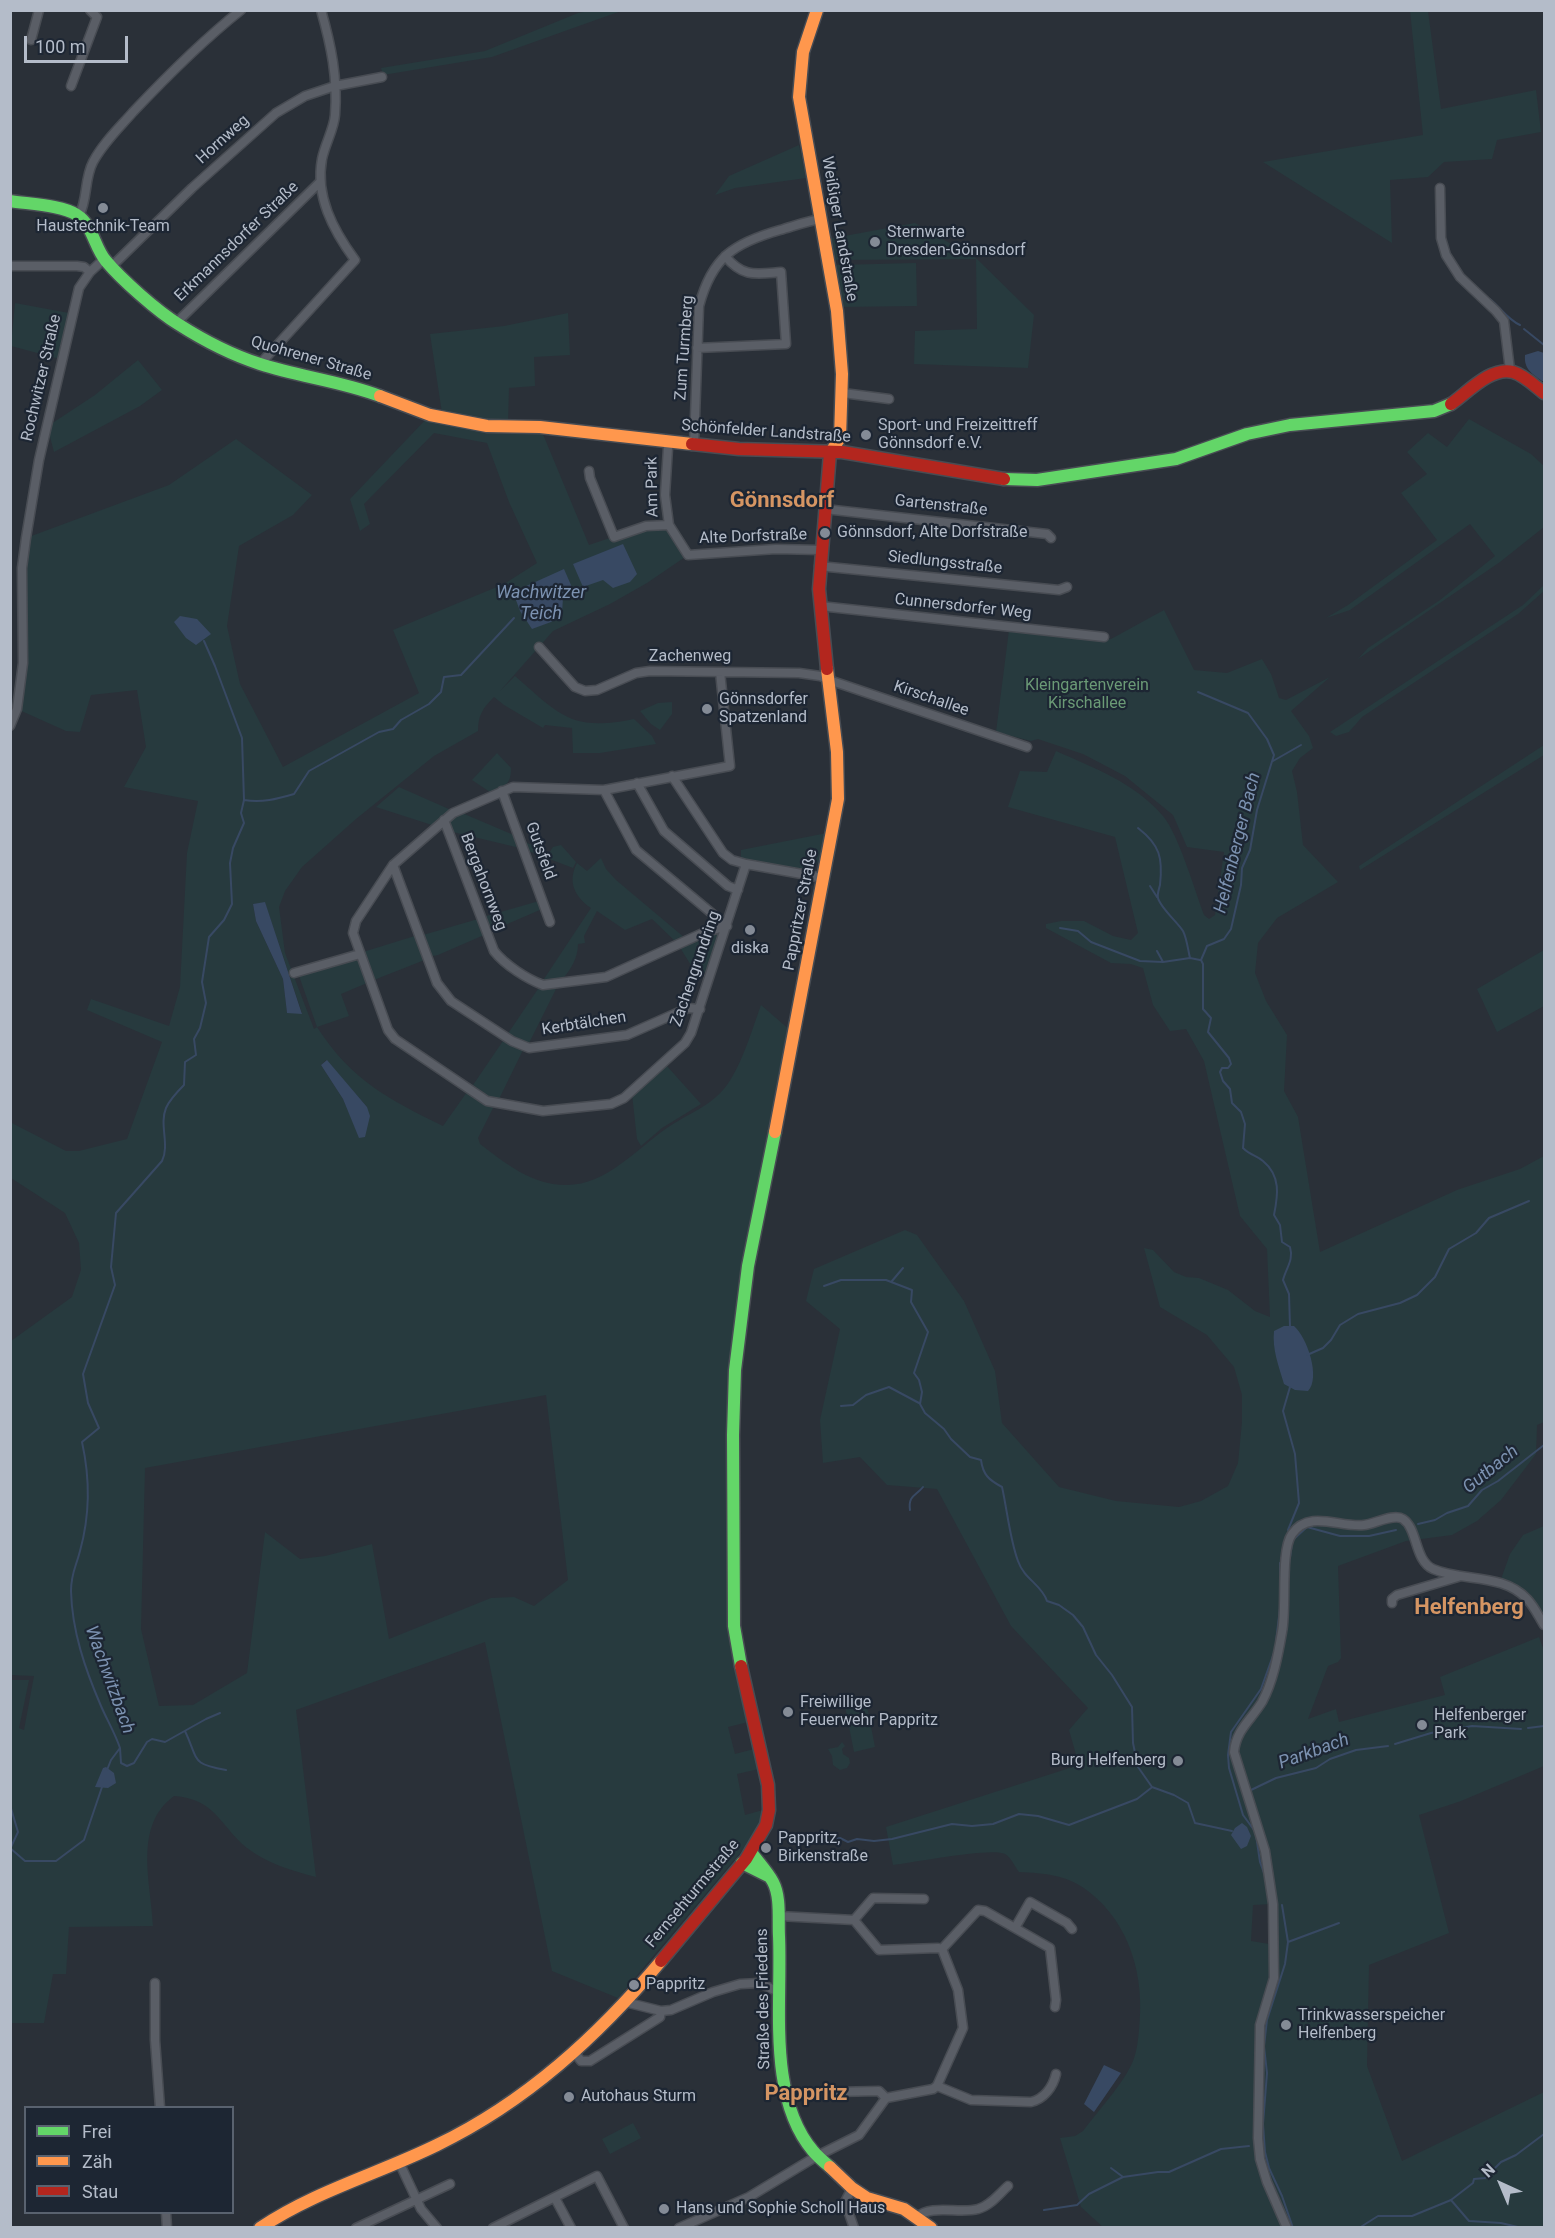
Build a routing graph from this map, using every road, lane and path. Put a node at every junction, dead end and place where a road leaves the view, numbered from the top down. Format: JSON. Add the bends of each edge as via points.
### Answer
{"nodes":[{"id":1,"x":39,"y":10,"type":"edge"},
{"id":2,"x":90,"y":10,"type":"edge"},
{"id":3,"x":241,"y":10,"type":"edge"},
{"id":4,"x":321,"y":10,"type":"edge"},
{"id":5,"x":817,"y":10,"type":"edge"},
{"id":6,"x":98,"y":14,"type":"edge"},
{"id":7,"x":31,"y":40,"type":"dead end"},
{"id":8,"x":382,"y":76,"type":"dead end"},
{"id":9,"x":71,"y":86,"type":"dead end"},
{"id":10,"x":335,"y":86,"type":"junction"},
{"id":11,"x":320,"y":182,"type":"junction"},
{"id":12,"x":1440,"y":188,"type":"dead end"},
{"id":13,"x":10,"y":201,"type":"edge"},
{"id":14,"x":79,"y":216,"type":"junction"},
{"id":15,"x":821,"y":219,"type":"junction"},
{"id":16,"x":725,"y":256,"type":"junction"},
{"id":17,"x":107,"y":263,"type":"junction"},
{"id":18,"x":10,"y":266,"type":"edge"},
{"id":19,"x":90,"y":272,"type":"junction"},
{"id":20,"x":176,"y":323,"type":"junction"},
{"id":21,"x":697,"y":348,"type":"junction"},
{"id":22,"x":260,"y":364,"type":"junction"},
{"id":23,"x":1510,"y":370,"type":"junction"},
{"id":24,"x":843,"y":393,"type":"junction"},
{"id":25,"x":1545,"y":393,"type":"edge"},
{"id":26,"x":889,"y":399,"type":"dead end"},
{"id":27,"x":443,"y":417,"type":"joint"},
{"id":28,"x":694,"y":445,"type":"junction"},
{"id":29,"x":668,"y":447,"type":"dead end"},
{"id":30,"x":830,"y":453,"type":"junction"},
{"id":31,"x":589,"y":471,"type":"dead end"},
{"id":32,"x":825,"y":509,"type":"junction"},
{"id":33,"x":669,"y":525,"type":"junction"},
{"id":34,"x":1051,"y":538,"type":"dead end"},
{"id":35,"x":820,"y":550,"type":"junction"},
{"id":36,"x":688,"y":555,"type":"joint"},
{"id":37,"x":819,"y":566,"type":"junction"},
{"id":38,"x":1067,"y":587,"type":"dead end"},
{"id":39,"x":820,"y":606,"type":"junction"},
{"id":40,"x":1104,"y":637,"type":"dead end"},
{"id":41,"x":539,"y":647,"type":"dead end"},
{"id":42,"x":720,"y":672,"type":"junction"},
{"id":43,"x":826,"y":678,"type":"junction"},
{"id":44,"x":10,"y":726,"type":"edge"},
{"id":45,"x":1027,"y":747,"type":"dead end"},
{"id":46,"x":672,"y":776,"type":"junction"},
{"id":47,"x":637,"y":783,"type":"junction"},
{"id":48,"x":604,"y":790,"type":"junction"},
{"id":49,"x":502,"y":791,"type":"junction"},
{"id":50,"x":444,"y":820,"type":"junction"},
{"id":51,"x":746,"y":864,"type":"junction"},
{"id":52,"x":393,"y":865,"type":"junction"},
{"id":53,"x":824,"y":878,"type":"junction"},
{"id":54,"x":738,"y":890,"type":"junction"},
{"id":55,"x":550,"y":922,"type":"dead end"},
{"id":56,"x":727,"y":926,"type":"junction"},
{"id":57,"x":360,"y":954,"type":"junction"},
{"id":58,"x":294,"y":973,"type":"dead end"},
{"id":59,"x":700,"y":1009,"type":"junction"},
{"id":60,"x":735,"y":1370,"type":"joint"},
{"id":61,"x":1429,"y":1567,"type":"junction"},
{"id":62,"x":1459,"y":1576,"type":"junction"},
{"id":63,"x":1425,"y":1585,"type":"junction"},
{"id":64,"x":1392,"y":1603,"type":"dead end"},
{"id":65,"x":1545,"y":1625,"type":"edge"},
{"id":66,"x":751,"y":1852,"type":"junction"},
{"id":67,"x":742,"y":1863,"type":"junction"},
{"id":68,"x":771,"y":1878,"type":"junction"},
{"id":69,"x":924,"y":1899,"type":"dead end"},
{"id":70,"x":779,"y":1916,"type":"junction"},
{"id":71,"x":854,"y":1920,"type":"junction"},
{"id":72,"x":1015,"y":1928,"type":"junction"},
{"id":73,"x":1072,"y":1929,"type":"dead end"},
{"id":74,"x":942,"y":1949,"type":"junction"},
{"id":75,"x":155,"y":1983,"type":"dead end"},
{"id":76,"x":779,"y":1992,"type":"junction"},
{"id":77,"x":625,"y":2002,"type":"junction"},
{"id":78,"x":1054,"y":2007,"type":"dead end"},
{"id":79,"x":661,"y":2011,"type":"junction"},
{"id":80,"x":574,"y":2053,"type":"junction"},
{"id":81,"x":1056,"y":2074,"type":"dead end"},
{"id":82,"x":938,"y":2086,"type":"junction"},
{"id":83,"x":835,"y":2092,"type":"dead end"},
{"id":84,"x":886,"y":2098,"type":"junction"},
{"id":85,"x":160,"y":2106,"type":"edge"},
{"id":86,"x":817,"y":2156,"type":"junction"},
{"id":87,"x":399,"y":2162,"type":"junction"},
{"id":88,"x":450,"y":2184,"type":"dead end"},
{"id":89,"x":1008,"y":2186,"type":"dead end"},
{"id":90,"x":852,"y":2188,"type":"junction"},
{"id":91,"x":555,"y":2198,"type":"junction"},
{"id":92,"x":416,"y":2199,"type":"junction"},
{"id":93,"x":916,"y":2217,"type":"junction"},
{"id":94,"x":260,"y":2228,"type":"edge"},
{"id":95,"x":356,"y":2228,"type":"edge"},
{"id":96,"x":437,"y":2228,"type":"edge"},
{"id":97,"x":493,"y":2228,"type":"edge"},
{"id":98,"x":571,"y":2228,"type":"edge"},
{"id":99,"x":624,"y":2228,"type":"edge"},
{"id":100,"x":679,"y":2228,"type":"edge"},
{"id":101,"x":854,"y":2228,"type":"edge"},
{"id":102,"x":931,"y":2228,"type":"edge"},
{"id":103,"x":1287,"y":2228,"type":"edge"}],
"edges":[{"from":1,"to":7,"type":"street"},
{"from":2,"to":6,"type":"street"},
{"from":3,"to":14,"type":"street","via":[[168,75],[108,139],[93,163]]},
{"from":4,"to":10,"type":"street","via":[[332,47]]},
{"from":5,"to":15,"type":"street","name":"Weißiger Landstraße","via":[[803,49],[799,97]]},
{"from":6,"to":9,"type":"street"},
{"from":8,"to":10,"type":"street","name":"Hornweg"},
{"from":10,"to":11,"type":"street","via":[[335,117],[322,158]]},
{"from":10,"to":17,"type":"street","name":"Hornweg","via":[[305,96],[276,113]]},
{"from":11,"to":20,"type":"street","name":"Erkmannsdorfer Straße"},
{"from":11,"to":22,"type":"street","via":[[330,221],[355,260]]},
{"from":12,"to":23,"type":"street","via":[[1446,255],[1460,277],[1504,321]]},
{"from":13,"to":14,"type":"street"},
{"from":14,"to":17,"type":"street","name":"Quohrener Straße"},
{"from":15,"to":16,"type":"street","name":"Zum Turmberg","via":[[751,238]]},
{"from":15,"to":24,"type":"street","name":"Weißiger Landstraße","via":[[837,311]]},
{"from":16,"to":21,"type":"street","name":"Zum Turmberg","via":[[704,287]]},
{"from":16,"to":21,"type":"street","via":[[741,271],[781,272],[786,344]]},
{"from":17,"to":19,"type":"street","name":"Rochwitzer Straße"},
{"from":17,"to":20,"type":"street","name":"Quohrener Straße"},
{"from":18,"to":19,"type":"street","via":[[77,266]]},
{"from":19,"to":44,"type":"street","name":"Rochwitzer Straße","via":[[75,304],[35,482],[22,568],[23,663],[17,709]]},
{"from":20,"to":22,"type":"street","name":"Quohrener Straße"},
{"from":21,"to":28,"type":"street","name":"Zum Turmberg"},
{"from":22,"to":27,"type":"street","name":"Quohrener Straße","via":[[356,387]]},
{"from":23,"to":25,"type":"street"},
{"from":23,"to":30,"type":"street","name":"Schönfelder Landstraße","via":[[1498,373],[1442,409],[1303,423],[1247,434],[1176,459],[1058,478],[992,478]]},
{"from":24,"to":26,"type":"street"},
{"from":24,"to":30,"type":"street","name":"Weißiger Landstraße","via":[[840,438]]},
{"from":27,"to":28,"type":"street","name":"Schönfelder Landstraße","via":[[486,426],[540,427]]},
{"from":28,"to":30,"type":"street","name":"Schönfelder Landstraße"},
{"from":29,"to":33,"type":"street","name":"Am Park","via":[[665,495]]},
{"from":30,"to":32,"type":"street","name":"Pappritzer Straße"},
{"from":31,"to":33,"type":"street","name":"Am Park","via":[[614,537],[646,526]]},
{"from":32,"to":34,"type":"street","name":"Gartenstraße","via":[[1047,534]]},
{"from":32,"to":35,"type":"street","name":"Pappritzer Straße"},
{"from":33,"to":36,"type":"street","name":"Am Park"},
{"from":35,"to":36,"type":"street","name":"Alte Dorfstraße"},
{"from":35,"to":37,"type":"street","name":"Pappritzer Straße"},
{"from":37,"to":38,"type":"street","name":"Siedlungsstraße","via":[[1059,590]]},
{"from":37,"to":39,"type":"street","name":"Pappritzer Straße"},
{"from":39,"to":40,"type":"street","name":"Cunnersdorfer Weg"},
{"from":39,"to":43,"type":"street","name":"Pappritzer Straße"},
{"from":41,"to":42,"type":"street","name":"Zachenweg","via":[[575,687],[585,691],[650,671]]},
{"from":42,"to":43,"type":"street","name":"Zachenweg","via":[[799,673]]},
{"from":42,"to":46,"type":"street","name":"Zachengrundring","via":[[730,765]]},
{"from":43,"to":45,"type":"street","name":"Kirschallee"},
{"from":43,"to":53,"type":"street","name":"Pappritzer Straße","via":[[838,783],[834,832]]},
{"from":46,"to":47,"type":"street","name":"Zachengrundring"},
{"from":46,"to":51,"type":"street","via":[[723,853],[732,861]]},
{"from":47,"to":48,"type":"street","name":"Zachengrundring"},
{"from":47,"to":54,"type":"street","via":[[664,831],[728,886]]},
{"from":48,"to":49,"type":"street","name":"Zachengrundring","via":[[513,787]]},
{"from":48,"to":56,"type":"street","via":[[636,850]]},
{"from":49,"to":50,"type":"street","name":"Zachengrundring"},
{"from":49,"to":55,"type":"street","name":"Gutsfeld"},
{"from":50,"to":52,"type":"street","name":"Zachengrundring"},
{"from":50,"to":56,"type":"street","name":"Bergahornweg","via":[[494,951],[543,985],[606,977]]},
{"from":51,"to":53,"type":"street"},
{"from":51,"to":54,"type":"street","name":"Zachengrundring"},
{"from":52,"to":57,"type":"street","name":"Zachengrundring","via":[[353,927]]},
{"from":52,"to":59,"type":"street","name":"Kerbtälchen","via":[[444,994],[512,1041],[529,1048],[627,1035],[688,1008]]},
{"from":53,"to":60,"type":"street","name":"Pappritzer Straße","via":[[748,1266]]},
{"from":54,"to":56,"type":"street","name":"Zachengrundring"},
{"from":56,"to":59,"type":"street","name":"Zachengrundring"},
{"from":57,"to":58,"type":"street"},
{"from":57,"to":59,"type":"street","name":"Zachengrundring","via":[[388,1030],[395,1039],[487,1101],[514,1107],[543,1111],[611,1104],[624,1098],[685,1043]]},
{"from":60,"to":66,"type":"street","name":"Fernsehturmstraße","via":[[734,1626],[770,1801],[763,1833]]},
{"from":61,"to":62,"type":"street"},
{"from":61,"to":63,"type":"street"},
{"from":61,"to":103,"type":"street","via":[[1403,1519],[1350,1526],[1313,1520],[1297,1528],[1290,1535],[1286,1552],[1283,1631],[1268,1689],[1235,1741],[1234,1752],[1265,1851],[1273,1904],[1274,1978],[1260,2025],[1258,2138],[1267,2182]]},
{"from":62,"to":63,"type":"street"},
{"from":62,"to":65,"type":"street","via":[[1498,1582],[1518,1592]]},
{"from":63,"to":64,"type":"street","via":[[1397,1595]]},
{"from":66,"to":67,"type":"street","name":"Fernsehturmstraße"},
{"from":66,"to":68,"type":"street","name":"Straße des Friedens"},
{"from":67,"to":68,"type":"street"},
{"from":67,"to":77,"type":"street","name":"Fernsehturmstraße"},
{"from":68,"to":70,"type":"street","name":"Straße des Friedens"},
{"from":69,"to":71,"type":"street","via":[[873,1899]]},
{"from":70,"to":71,"type":"street"},
{"from":70,"to":76,"type":"street","name":"Straße des Friedens"},
{"from":71,"to":74,"type":"street","via":[[879,1950]]},
{"from":72,"to":73,"type":"street","via":[[1030,1902]]},
{"from":72,"to":74,"type":"street","via":[[978,1910]]},
{"from":72,"to":78,"type":"street","via":[[1052,1952]]},
{"from":74,"to":82,"type":"street","via":[[958,1990],[963,2028]]},
{"from":75,"to":85,"type":"street"},
{"from":76,"to":79,"type":"street","via":[[759,1983],[740,1984]]},
{"from":76,"to":86,"type":"street","name":"Straße des Friedens","via":[[784,2089],[793,2117]]},
{"from":77,"to":79,"type":"street"},
{"from":77,"to":80,"type":"street","name":"Fernsehturmstraße"},
{"from":79,"to":80,"type":"street","via":[[660,2017],[590,2061],[581,2061]]},
{"from":80,"to":87,"type":"street","name":"Fernsehturmstraße","via":[[502,2109]]},
{"from":81,"to":82,"type":"street","via":[[1054,2084],[1040,2100],[1031,2102],[971,2100]]},
{"from":82,"to":84,"type":"street"},
{"from":83,"to":84,"type":"street","via":[[879,2091]]},
{"from":84,"to":86,"type":"street","via":[[859,2135]]},
{"from":86,"to":90,"type":"street","name":"Straße des Friedens"},
{"from":86,"to":100,"type":"street","via":[[749,2197]]},
{"from":87,"to":92,"type":"street"},
{"from":87,"to":94,"type":"street","name":"Fernsehturmstraße","via":[[304,2202]]},
{"from":88,"to":92,"type":"street"},
{"from":89,"to":93,"type":"street","via":[[986,2206],[929,2211]]},
{"from":90,"to":93,"type":"street","name":"Straße des Friedens"},
{"from":90,"to":101,"type":"street","via":[[845,2202]]},
{"from":91,"to":97,"type":"street"},
{"from":91,"to":98,"type":"street"},
{"from":91,"to":99,"type":"street","via":[[597,2176]]},
{"from":92,"to":95,"type":"street"},
{"from":92,"to":96,"type":"street"},
{"from":93,"to":102,"type":"street","name":"Straße des Friedens"}]}
